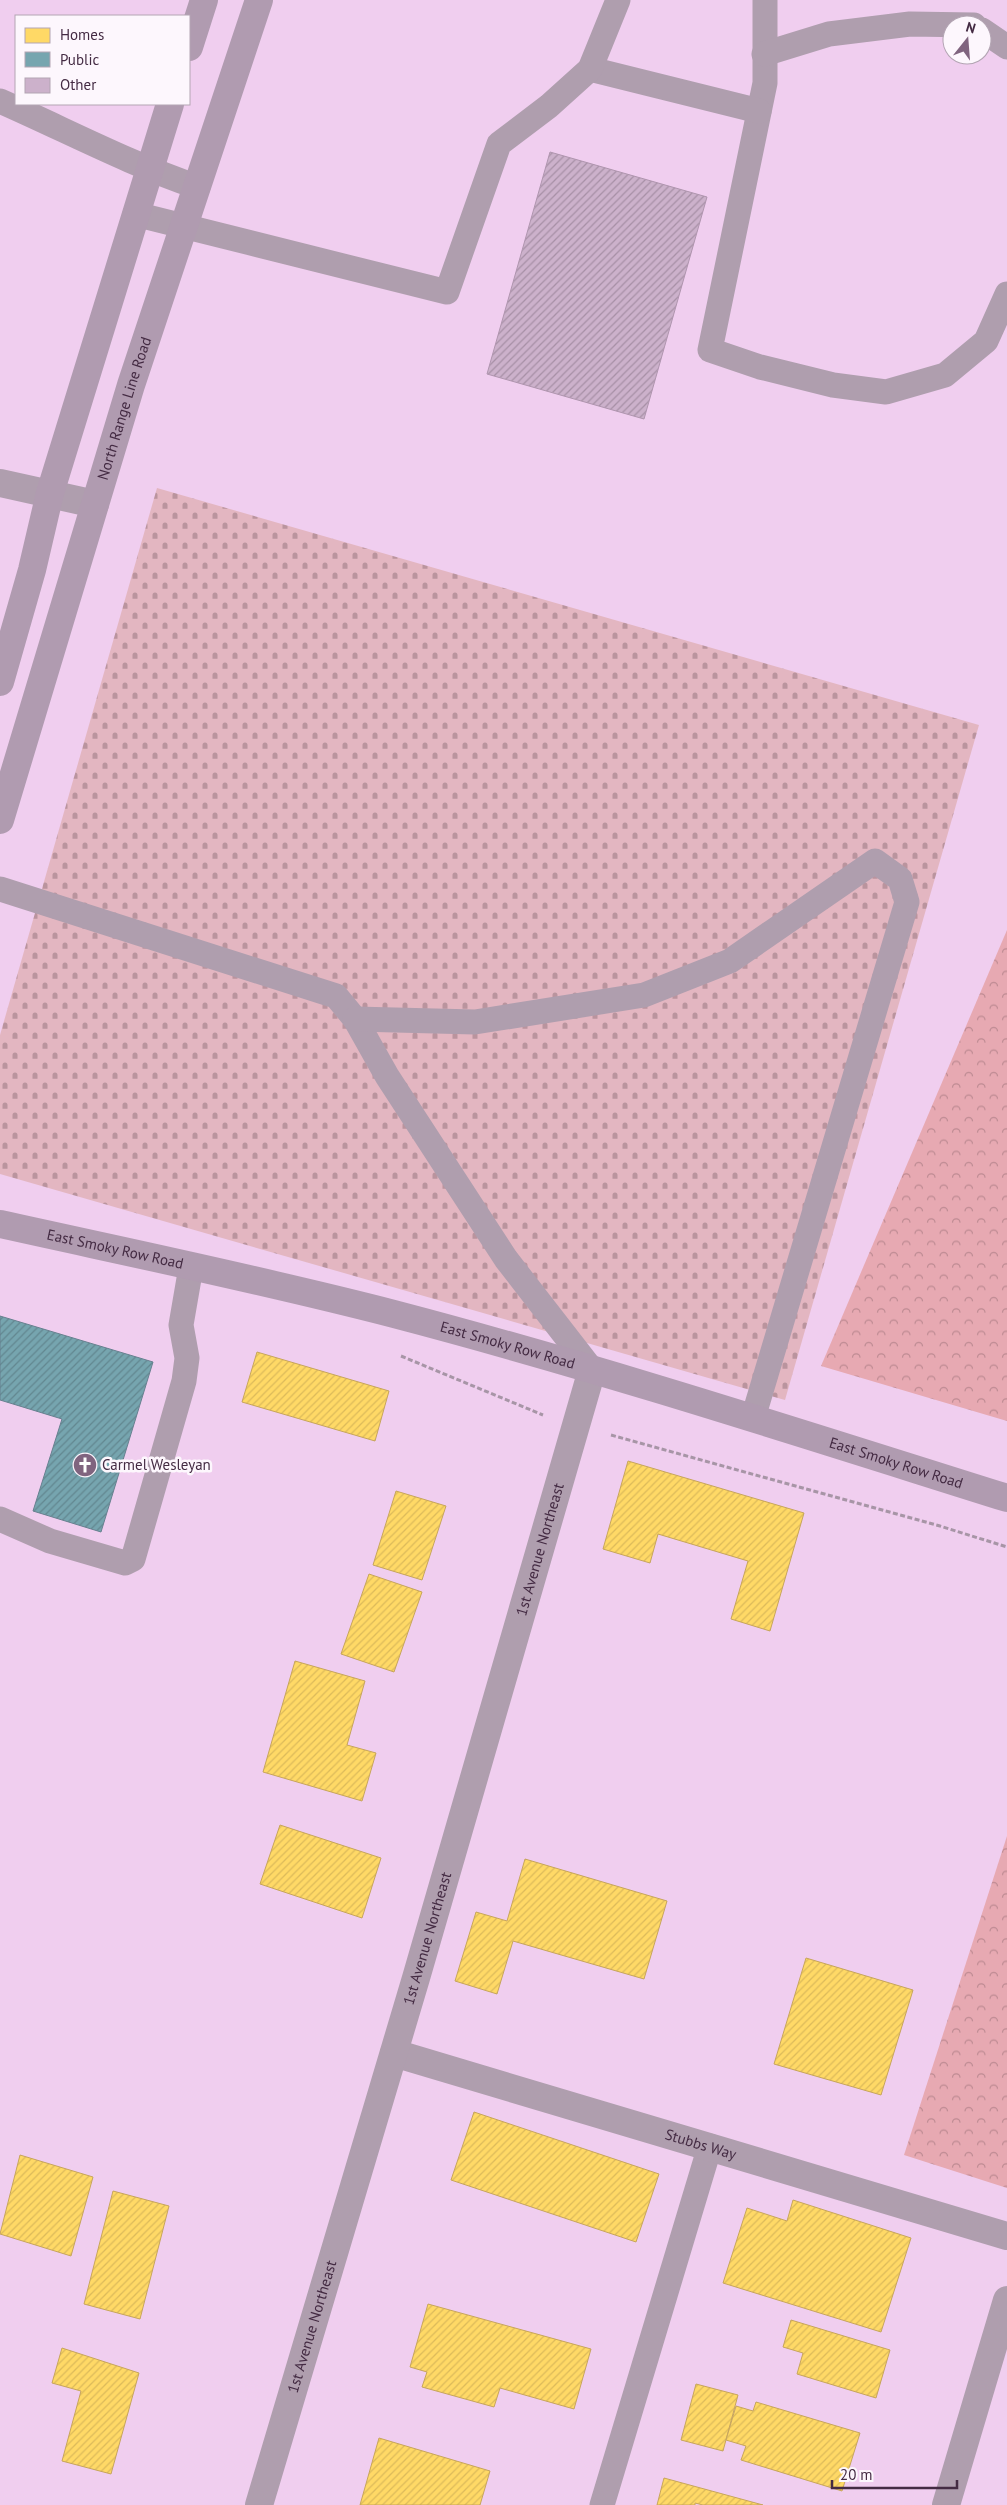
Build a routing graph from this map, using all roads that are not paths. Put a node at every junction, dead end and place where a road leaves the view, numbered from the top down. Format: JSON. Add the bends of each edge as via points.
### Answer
{"nodes":[{"id":1,"x":204,"y":0,"type":"edge"},
{"id":2,"x":259,"y":0,"type":"edge"},
{"id":3,"x":618,"y":0,"type":"edge"},
{"id":4,"x":765,"y":0,"type":"edge"},
{"id":5,"x":942,"y":24,"type":"edge"},
{"id":6,"x":992,"y":37,"type":"edge"},
{"id":7,"x":190,"y":44,"type":"edge"},
{"id":8,"x":1007,"y":47,"type":"edge"},
{"id":9,"x":764,"y":54,"type":"junction"},
{"id":10,"x":590,"y":69,"type":"junction"},
{"id":11,"x":0,"y":101,"type":"edge"},
{"id":12,"x":170,"y":105,"type":"edge"},
{"id":13,"x":759,"y":111,"type":"junction"},
{"id":14,"x":148,"y":170,"type":"junction"},
{"id":15,"x":198,"y":187,"type":"junction"},
{"id":16,"x":135,"y":214,"type":"junction"},
{"id":17,"x":184,"y":228,"type":"junction"},
{"id":18,"x":1007,"y":294,"type":"edge"},
{"id":19,"x":0,"y":483,"type":"edge"},
{"id":20,"x":50,"y":494,"type":"junction"},
{"id":21,"x":95,"y":504,"type":"junction"},
{"id":22,"x":0,"y":682,"type":"edge"},
{"id":23,"x":0,"y":820,"type":"edge"},
{"id":24,"x":0,"y":889,"type":"edge"},
{"id":25,"x":355,"y":1018,"type":"junction"},
{"id":26,"x":0,"y":1224,"type":"edge"},
{"id":27,"x":191,"y":1267,"type":"junction"},
{"id":28,"x":592,"y":1370,"type":"junction"},
{"id":29,"x":753,"y":1418,"type":"junction"},
{"id":30,"x":1007,"y":1498,"type":"edge"},
{"id":31,"x":0,"y":1519,"type":"edge"},
{"id":32,"x":394,"y":2053,"type":"junction"},
{"id":33,"x":710,"y":2146,"type":"junction"},
{"id":34,"x":1007,"y":2236,"type":"edge"},
{"id":35,"x":1007,"y":2300,"type":"edge"},
{"id":36,"x":259,"y":2505,"type":"edge"},
{"id":37,"x":602,"y":2505,"type":"edge"},
{"id":38,"x":946,"y":2505,"type":"edge"}],
"edges":[{"from":1,"to":7,"type":"main road"},
{"from":2,"to":15,"type":"main road","name":"North Range Line Road"},
{"from":3,"to":10,"type":"lane"},
{"from":4,"to":9,"type":"lane"},
{"from":5,"to":9,"type":"lane","via":[[910,24],[829,34]]},
{"from":6,"to":8,"type":"lane"},
{"from":9,"to":13,"type":"lane","via":[[765,83]]},
{"from":10,"to":13,"type":"lane"},
{"from":10,"to":17,"type":"lane","via":[[499,144],[447,292]]},
{"from":11,"to":14,"type":"lane","via":[[120,154]]},
{"from":12,"to":14,"type":"main road"},
{"from":13,"to":18,"type":"lane","via":[[710,350],[760,367],[833,385],[886,392],[945,376],[986,341]]},
{"from":14,"to":15,"type":"lane"},
{"from":14,"to":16,"type":"main road"},
{"from":15,"to":17,"type":"main road","name":"North Range Line Road"},
{"from":16,"to":17,"type":"lane"},
{"from":16,"to":20,"type":"main road"},
{"from":17,"to":21,"type":"main road","name":"North Range Line Road"},
{"from":19,"to":20,"type":"street"},
{"from":20,"to":21,"type":"street"},
{"from":20,"to":22,"type":"main road"},
{"from":21,"to":23,"type":"main road","name":"North Range Line Road"},
{"from":24,"to":25,"type":"lane","via":[[336,996]]},
{"from":25,"to":28,"type":"lane","via":[[388,1076],[506,1259]]},
{"from":25,"to":29,"type":"lane","via":[[475,1022],[644,995],[730,961],[874,861],[900,879],[907,902]]},
{"from":26,"to":27,"type":"main road","name":"East Smoky Row Road"},
{"from":27,"to":28,"type":"main road","name":"East Smoky Row Road","via":[[344,1301]]},
{"from":27,"to":31,"type":"lane","via":[[181,1325],[187,1358],[184,1381],[133,1559],[125,1563],[50,1541]]},
{"from":28,"to":29,"type":"main road","name":"East Smoky Row Road"},
{"from":28,"to":32,"type":"street","name":"1st Avenue Northeast"},
{"from":29,"to":30,"type":"main road","name":"East Smoky Row Road"},
{"from":32,"to":33,"type":"street","name":"Stubbs Way"},
{"from":32,"to":36,"type":"street","name":"1st Avenue Northeast"},
{"from":33,"to":34,"type":"street","name":"Stubbs Way"},
{"from":33,"to":37,"type":"lane"},
{"from":35,"to":38,"type":"street"}]}
